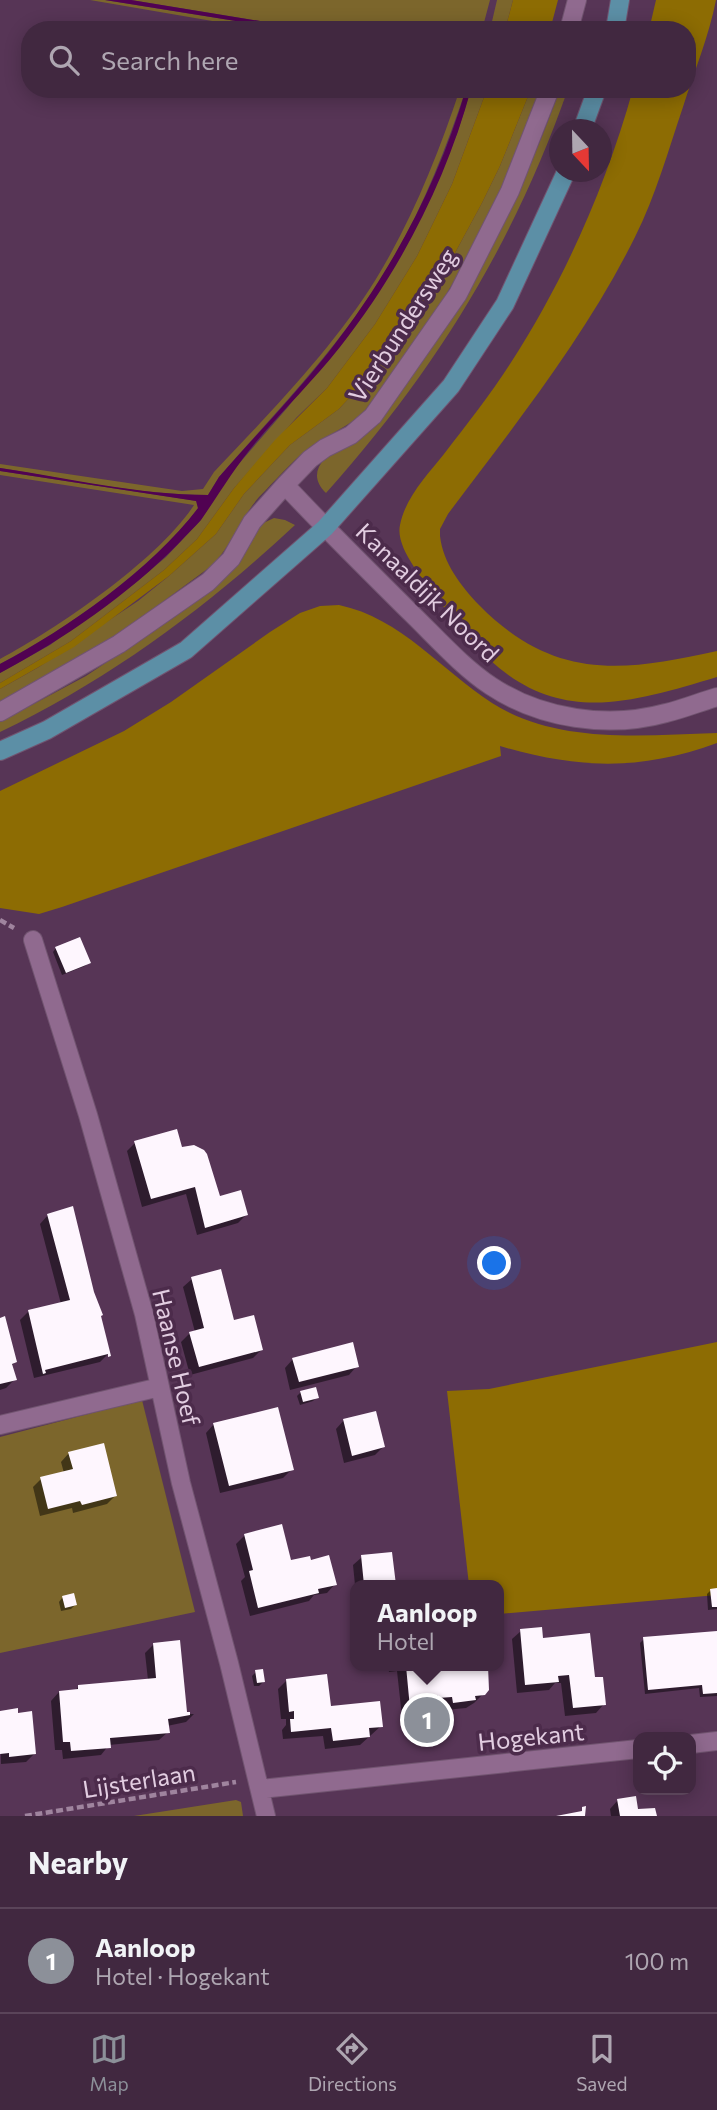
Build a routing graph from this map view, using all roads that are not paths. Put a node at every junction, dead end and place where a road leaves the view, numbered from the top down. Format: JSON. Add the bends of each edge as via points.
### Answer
{"nodes":[{"id":1,"x":577,"y":0,"type":"edge"},
{"id":2,"x":620,"y":0,"type":"edge"},
{"id":3,"x":571,"y":21,"type":"edge"},
{"id":4,"x":616,"y":21,"type":"edge"},
{"id":5,"x":546,"y":98,"type":"edge"},
{"id":6,"x":594,"y":98,"type":"edge"},
{"id":7,"x":586,"y":119,"type":"edge"},
{"id":8,"x":561,"y":182,"type":"edge"},
{"id":9,"x":285,"y":485,"type":"junction"},
{"id":10,"x":325,"y":528,"type":"junction"},
{"id":11,"x":717,"y":696,"type":"edge"},
{"id":12,"x":0,"y":712,"type":"edge"},
{"id":13,"x":0,"y":751,"type":"edge"},
{"id":14,"x":33,"y":940,"type":"dead end"},
{"id":15,"x":160,"y":1387,"type":"junction"},
{"id":16,"x":0,"y":1425,"type":"edge"},
{"id":17,"x":717,"y":1741,"type":"edge"},
{"id":18,"x":696,"y":1743,"type":"edge"},
{"id":19,"x":633,"y":1749,"type":"edge"},
{"id":20,"x":260,"y":1784,"type":"junction"},
{"id":21,"x":266,"y":1816,"type":"edge"}],
"edges":[{"from":1,"to":3,"type":"street"},
{"from":2,"to":4,"type":"main road"},
{"from":5,"to":9,"type":"street","name":"Vierbundersweg","via":[[510,191],[458,294],[373,416],[310,459]]},
{"from":6,"to":7,"type":"main road"},
{"from":8,"to":10,"type":"main road","via":[[505,304],[452,386]]},
{"from":9,"to":10,"type":"street","name":"Kanaaldijk Noord"},
{"from":9,"to":12,"type":"street","name":"Vierbundersweg","via":[[252,522],[231,559],[208,582],[119,644]]},
{"from":10,"to":11,"type":"street","name":"Kanaaldijk Noord","via":[[452,654],[517,701],[554,714],[621,720],[664,714]]},
{"from":10,"to":13,"type":"main road","via":[[186,650],[47,730]]},
{"from":14,"to":15,"type":"street","name":"Haanse Hoef","via":[[96,1142]]},
{"from":15,"to":16,"type":"street"},
{"from":15,"to":20,"type":"street","name":"Haanse Hoef"},
{"from":17,"to":18,"type":"street"},
{"from":19,"to":20,"type":"street","name":"Hogekant"},
{"from":20,"to":21,"type":"street","name":"Haanse Hoef"}]}
